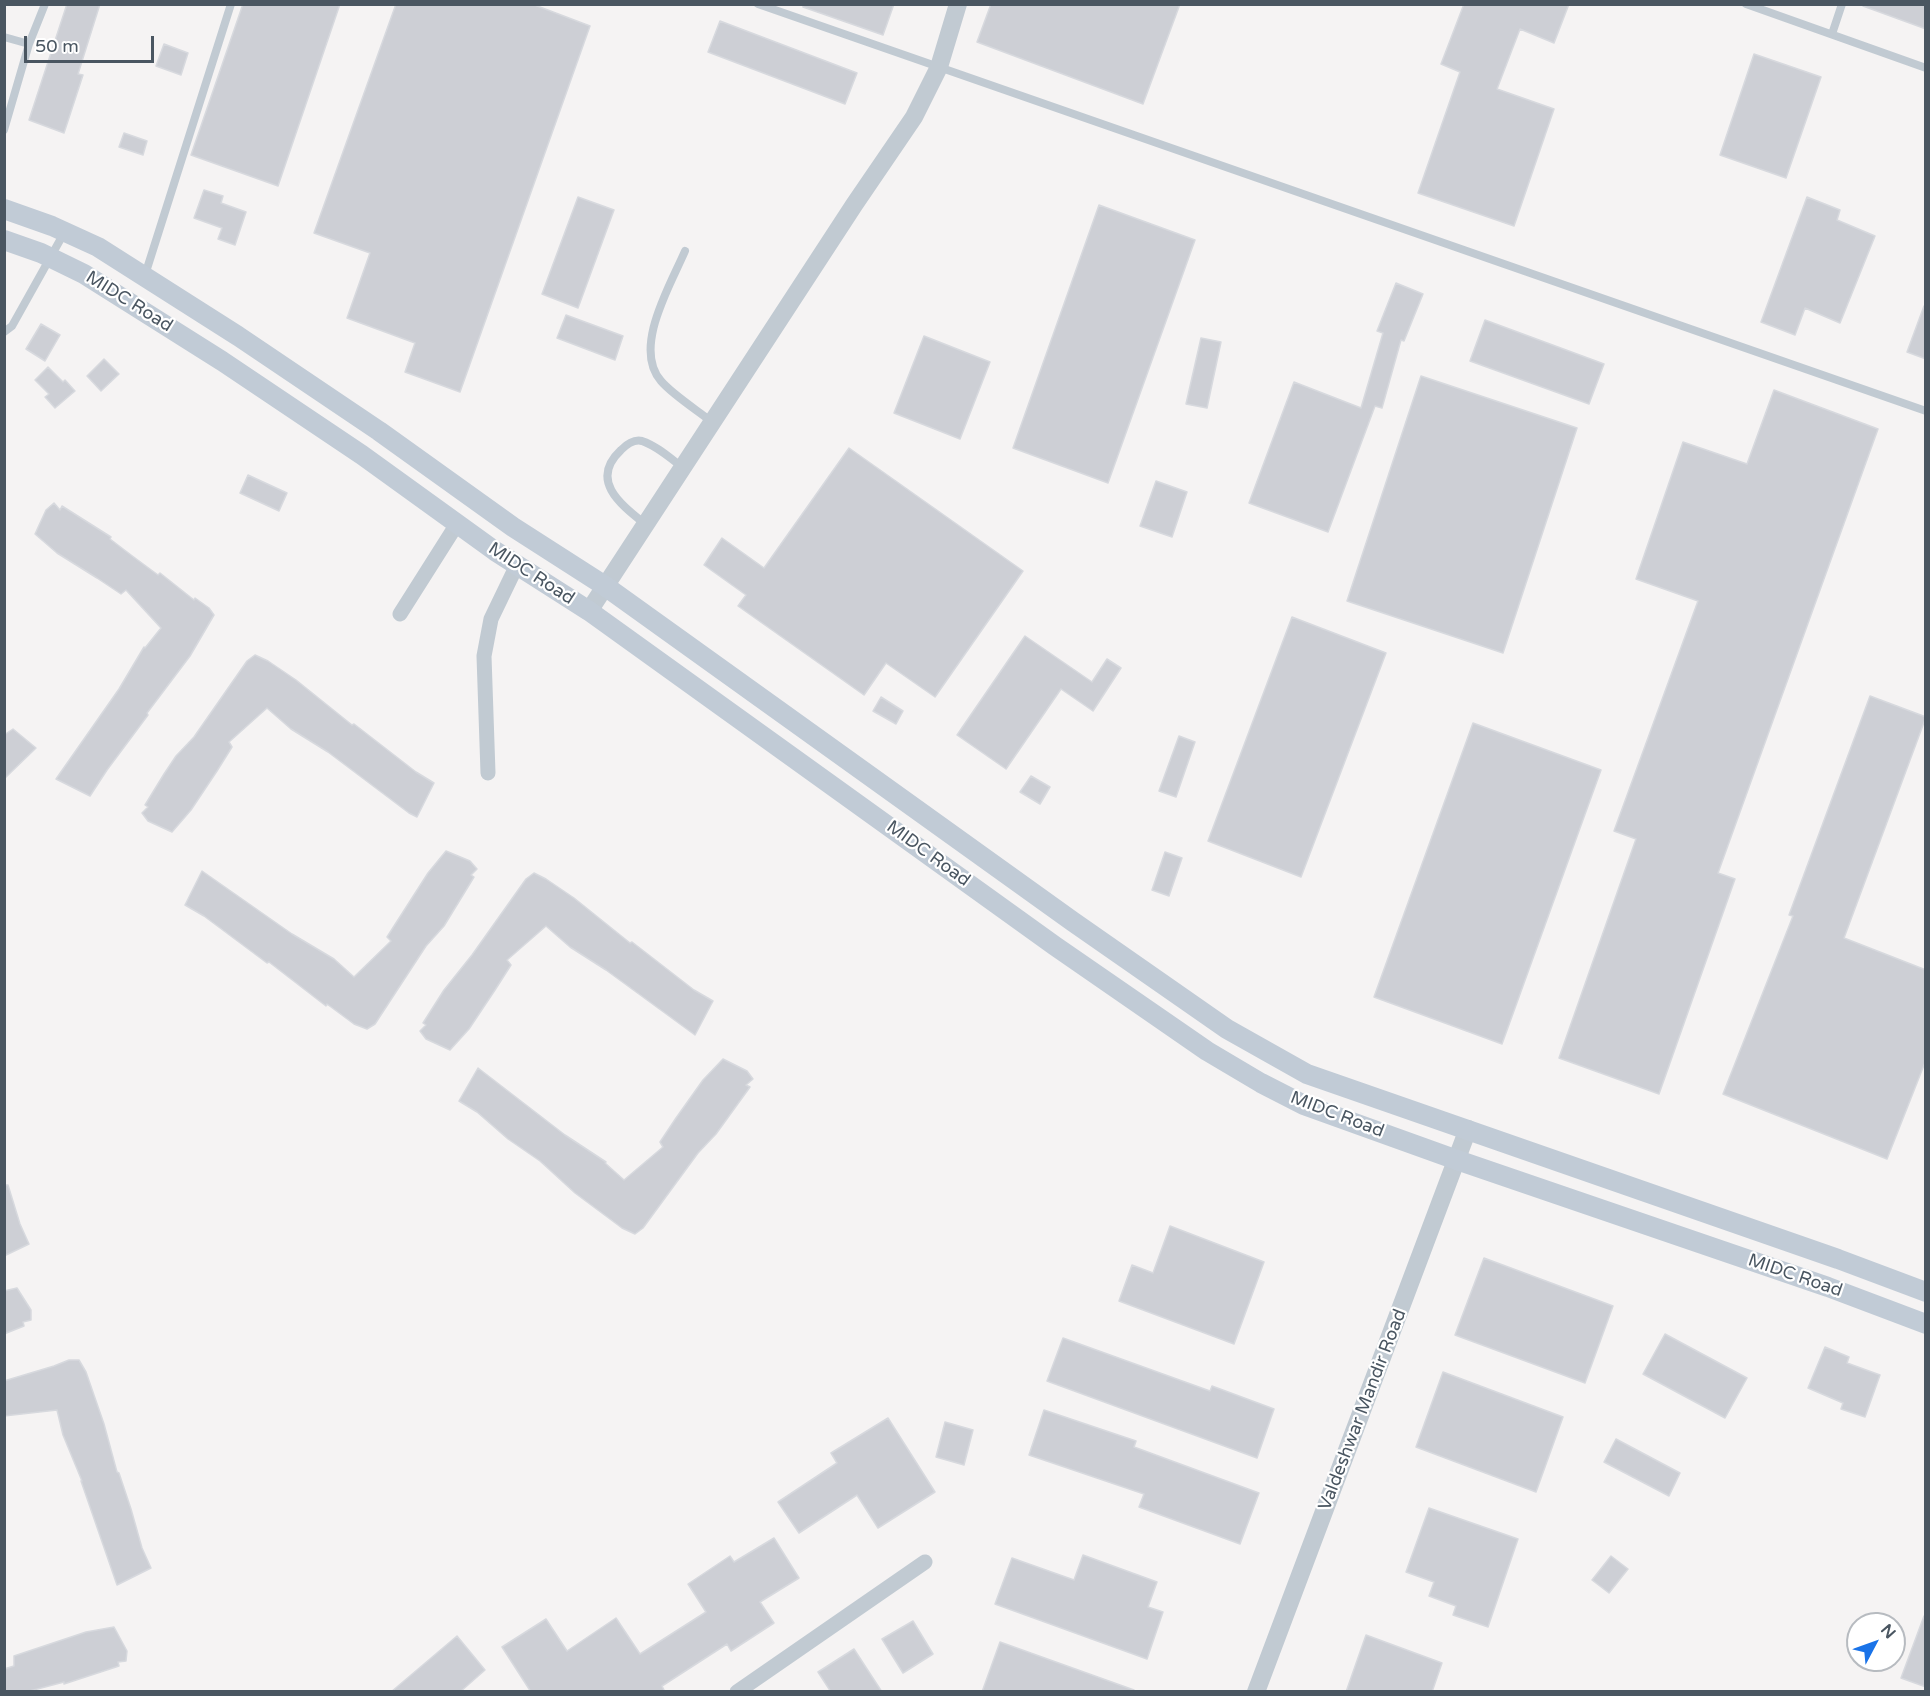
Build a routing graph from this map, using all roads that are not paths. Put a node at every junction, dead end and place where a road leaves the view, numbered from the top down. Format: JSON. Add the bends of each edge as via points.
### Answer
{"nodes":[{"id":1,"x":45,"y":4,"type":"edge"},
{"id":2,"x":231,"y":4,"type":"edge"},
{"id":3,"x":758,"y":4,"type":"edge"},
{"id":4,"x":958,"y":4,"type":"edge"},
{"id":5,"x":1746,"y":4,"type":"edge"},
{"id":6,"x":1842,"y":4,"type":"edge"},
{"id":7,"x":1832,"y":34,"type":"junction"},
{"id":8,"x":4,"y":37,"type":"edge"},
{"id":9,"x":29,"y":44,"type":"junction"},
{"id":10,"x":939,"y":67,"type":"junction"},
{"id":11,"x":1926,"y":68,"type":"edge"},
{"id":12,"x":4,"y":130,"type":"edge"},
{"id":13,"x":4,"y":209,"type":"edge"},
{"id":14,"x":65,"y":232,"type":"junction"},
{"id":15,"x":4,"y":240,"type":"edge"},
{"id":16,"x":686,"y":251,"type":"dead end"},
{"id":17,"x":49,"y":258,"type":"junction"},
{"id":18,"x":144,"y":277,"type":"junction"},
{"id":19,"x":4,"y":332,"type":"edge"},
{"id":20,"x":1926,"y":411,"type":"edge"},
{"id":21,"x":712,"y":422,"type":"junction"},
{"id":22,"x":682,"y":468,"type":"junction"},
{"id":23,"x":457,"y":524,"type":"junction"},
{"id":24,"x":645,"y":524,"type":"junction"},
{"id":25,"x":516,"y":565,"type":"junction"},
{"id":26,"x":605,"y":586,"type":"junction"},
{"id":27,"x":589,"y":611,"type":"junction"},
{"id":28,"x":400,"y":614,"type":"dead end"},
{"id":29,"x":488,"y":773,"type":"dead end"},
{"id":30,"x":1468,"y":1129,"type":"junction"},
{"id":31,"x":1457,"y":1160,"type":"junction"},
{"id":32,"x":1926,"y":1292,"type":"edge"},
{"id":33,"x":1926,"y":1324,"type":"edge"},
{"id":34,"x":925,"y":1562,"type":"dead end"},
{"id":35,"x":737,"y":1692,"type":"edge"},
{"id":36,"x":1256,"y":1692,"type":"edge"}],
"edges":[{"from":1,"to":9,"type":"lane"},
{"from":2,"to":18,"type":"lane"},
{"from":3,"to":10,"type":"lane"},
{"from":4,"to":10,"type":"street"},
{"from":5,"to":7,"type":"lane"},
{"from":6,"to":7,"type":"lane"},
{"from":7,"to":11,"type":"lane"},
{"from":8,"to":9,"type":"lane"},
{"from":9,"to":12,"type":"lane"},
{"from":10,"to":20,"type":"lane"},
{"from":10,"to":21,"type":"street","via":[[914,117]]},
{"from":13,"to":14,"type":"main road","name":"MIDC Road"},
{"from":14,"to":17,"type":"lane"},
{"from":14,"to":18,"type":"main road","name":"MIDC Road"},
{"from":15,"to":17,"type":"main road","name":"MIDC Road"},
{"from":16,"to":21,"type":"lane","via":[[652,327],[651,360],[660,381]]},
{"from":17,"to":19,"type":"lane","via":[[12,326]]},
{"from":17,"to":23,"type":"main road","name":"MIDC Road","via":[[84,274],[222,361]]},
{"from":18,"to":26,"type":"main road","name":"MIDC Road","via":[[379,430],[513,527]]},
{"from":21,"to":22,"type":"street"},
{"from":22,"to":24,"type":"street"},
{"from":22,"to":24,"type":"lane","via":[[660,450],[640,441],[628,443],[609,465],[609,489]]},
{"from":23,"to":25,"type":"main road","name":"MIDC Road"},
{"from":23,"to":28,"type":"street"},
{"from":24,"to":26,"type":"street"},
{"from":25,"to":27,"type":"main road","name":"MIDC Road"},
{"from":25,"to":29,"type":"street","via":[[491,619],[484,656]]},
{"from":26,"to":27,"type":"street"},
{"from":26,"to":30,"type":"main road","name":"MIDC Road","via":[[1227,1029],[1306,1074]]},
{"from":27,"to":31,"type":"main road","name":"MIDC Road","via":[[1207,1051],[1304,1105]]},
{"from":30,"to":31,"type":"street","name":"Valdeshwar Mandir Road"},
{"from":30,"to":32,"type":"main road","name":"MIDC Road"},
{"from":31,"to":33,"type":"main road","name":"MIDC Road"},
{"from":31,"to":36,"type":"street","name":"Valdeshwar Mandir Road"},
{"from":34,"to":35,"type":"street"}]}
